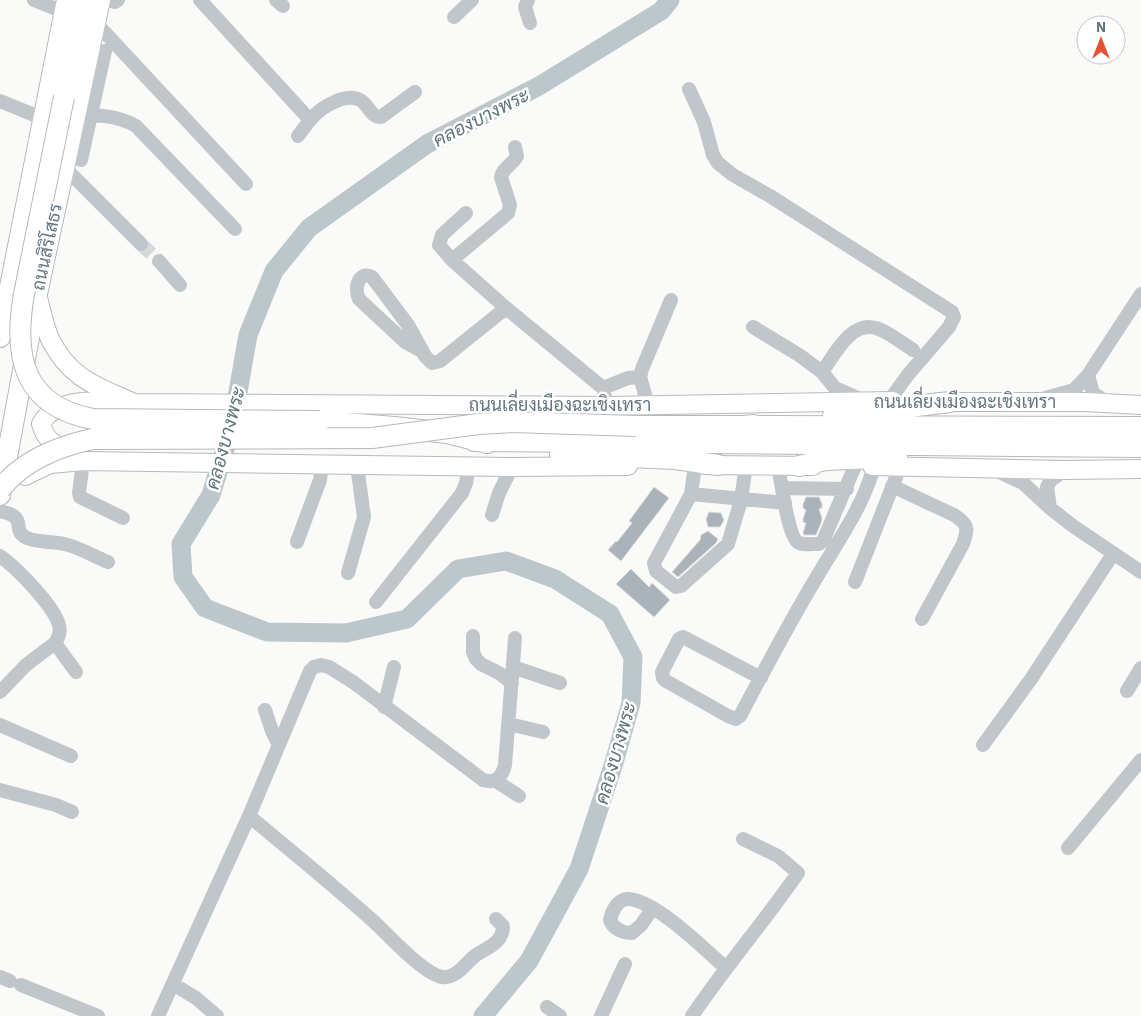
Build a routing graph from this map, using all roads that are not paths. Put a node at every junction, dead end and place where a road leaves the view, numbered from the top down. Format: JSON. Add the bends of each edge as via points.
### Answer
{"nodes":[{"id":1,"x":34,"y":0,"type":"edge"},
{"id":2,"x":83,"y":0,"type":"edge"},
{"id":3,"x":100,"y":0,"type":"edge"},
{"id":4,"x":107,"y":0,"type":"edge"},
{"id":5,"x":118,"y":0,"type":"edge"},
{"id":6,"x":200,"y":0,"type":"edge"},
{"id":7,"x":472,"y":0,"type":"edge"},
{"id":8,"x":528,"y":0,"type":"edge"},
{"id":9,"x":66,"y":6,"type":"edge"},
{"id":10,"x":454,"y":17,"type":"dead end"},
{"id":11,"x":95,"y":22,"type":"junction"},
{"id":12,"x":530,"y":23,"type":"dead end"},
{"id":13,"x":105,"y":51,"type":"dead end"},
{"id":14,"x":688,"y":89,"type":"dead end"},
{"id":15,"x":415,"y":92,"type":"dead end"},
{"id":16,"x":0,"y":101,"type":"edge"},
{"id":17,"x":83,"y":115,"type":"junction"},
{"id":18,"x":44,"y":119,"type":"junction"},
{"id":19,"x":310,"y":120,"type":"junction"},
{"id":20,"x":298,"y":136,"type":"dead end"},
{"id":21,"x":516,"y":147,"type":"dead end"},
{"id":22,"x":72,"y":164,"type":"junction"},
{"id":23,"x":246,"y":184,"type":"dead end"},
{"id":24,"x":466,"y":213,"type":"dead end"},
{"id":25,"x":235,"y":229,"type":"dead end"},
{"id":26,"x":141,"y":244,"type":"tunnel mouth"},
{"id":27,"x":452,"y":260,"type":"junction"},
{"id":28,"x":159,"y":261,"type":"tunnel mouth"},
{"id":29,"x":180,"y":285,"type":"dead end"},
{"id":30,"x":4,"y":293,"type":"edge"},
{"id":31,"x":38,"y":294,"type":"junction"},
{"id":32,"x":1141,"y":294,"type":"edge"},
{"id":33,"x":671,"y":300,"type":"dead end"},
{"id":34,"x":506,"y":308,"type":"junction"},
{"id":35,"x":2,"y":316,"type":"edge"},
{"id":36,"x":753,"y":327,"type":"dead end"},
{"id":37,"x":0,"y":337,"type":"edge"},
{"id":38,"x":913,"y":350,"type":"dead end"},
{"id":39,"x":423,"y":352,"type":"junction"},
{"id":40,"x":822,"y":372,"type":"junction"},
{"id":41,"x":1088,"y":375,"type":"junction"},
{"id":42,"x":640,"y":377,"type":"junction"},
{"id":43,"x":603,"y":388,"type":"junction"},
{"id":44,"x":889,"y":401,"type":"junction"},
{"id":45,"x":9,"y":402,"type":"edge"},
{"id":46,"x":866,"y":402,"type":"junction"},
{"id":47,"x":950,"y":402,"type":"junction"},
{"id":48,"x":134,"y":403,"type":"junction"},
{"id":49,"x":991,"y":403,"type":"junction"},
{"id":50,"x":1108,"y":403,"type":"junction"},
{"id":51,"x":1141,"y":404,"type":"edge"},
{"id":52,"x":648,"y":405,"type":"junction"},
{"id":53,"x":607,"y":406,"type":"junction"},
{"id":54,"x":742,"y":426,"type":"junction"},
{"id":55,"x":1141,"y":427,"type":"edge"},
{"id":56,"x":5,"y":434,"type":"edge"},
{"id":57,"x":474,"y":441,"type":"junction"},
{"id":58,"x":1141,"y":448,"type":"edge"},
{"id":59,"x":83,"y":461,"type":"junction"},
{"id":60,"x":121,"y":462,"type":"junction"},
{"id":61,"x":322,"y":464,"type":"junction"},
{"id":62,"x":357,"y":465,"type":"junction"},
{"id":63,"x":695,"y":465,"type":"junction"},
{"id":64,"x":718,"y":465,"type":"junction"},
{"id":65,"x":746,"y":465,"type":"junction"},
{"id":66,"x":469,"y":466,"type":"junction"},
{"id":67,"x":778,"y":466,"type":"junction"},
{"id":68,"x":799,"y":466,"type":"junction"},
{"id":69,"x":856,"y":466,"type":"junction"},
{"id":70,"x":874,"y":466,"type":"junction"},
{"id":71,"x":512,"y":467,"type":"junction"},
{"id":72,"x":900,"y":467,"type":"junction"},
{"id":73,"x":990,"y":468,"type":"junction"},
{"id":74,"x":1141,"y":469,"type":"edge"},
{"id":75,"x":1065,"y":470,"type":"junction"},
{"id":76,"x":892,"y":486,"type":"junction"},
{"id":77,"x":783,"y":488,"type":"junction"},
{"id":78,"x":0,"y":489,"type":"edge"},
{"id":79,"x":846,"y":489,"type":"junction"},
{"id":80,"x":691,"y":494,"type":"junction"},
{"id":81,"x":0,"y":495,"type":"edge"},
{"id":82,"x":741,"y":500,"type":"junction"},
{"id":83,"x":0,"y":501,"type":"edge"},
{"id":84,"x":786,"y":503,"type":"junction"},
{"id":85,"x":1050,"y":508,"type":"junction"},
{"id":86,"x":0,"y":511,"type":"edge"},
{"id":87,"x":492,"y":515,"type":"dead end"},
{"id":88,"x":123,"y":518,"type":"dead end"},
{"id":89,"x":297,"y":542,"type":"dead end"},
{"id":90,"x":1113,"y":554,"type":"junction"},
{"id":91,"x":0,"y":556,"type":"edge"},
{"id":92,"x":108,"y":562,"type":"dead end"},
{"id":93,"x":1141,"y":572,"type":"edge"},
{"id":94,"x":348,"y":573,"type":"dead end"},
{"id":95,"x":855,"y":582,"type":"dead end"},
{"id":96,"x":376,"y":602,"type":"dead end"},
{"id":97,"x":922,"y":619,"type":"dead end"},
{"id":98,"x":473,"y":636,"type":"dead end"},
{"id":99,"x":515,"y":638,"type":"dead end"},
{"id":100,"x":55,"y":643,"type":"junction"},
{"id":101,"x":394,"y":667,"type":"dead end"},
{"id":102,"x":513,"y":667,"type":"junction"},
{"id":103,"x":1141,"y":668,"type":"edge"},
{"id":104,"x":76,"y":672,"type":"dead end"},
{"id":105,"x":760,"y":678,"type":"junction"},
{"id":106,"x":512,"y":683,"type":"junction"},
{"id":107,"x":560,"y":684,"type":"dead end"},
{"id":108,"x":1127,"y":690,"type":"dead end"},
{"id":109,"x":0,"y":692,"type":"edge"},
{"id":110,"x":384,"y":707,"type":"junction"},
{"id":111,"x":265,"y":710,"type":"dead end"},
{"id":112,"x":508,"y":724,"type":"junction"},
{"id":113,"x":0,"y":725,"type":"edge"},
{"id":114,"x":543,"y":732,"type":"dead end"},
{"id":115,"x":278,"y":743,"type":"junction"},
{"id":116,"x":983,"y":745,"type":"dead end"},
{"id":117,"x":71,"y":756,"type":"dead end"},
{"id":118,"x":1141,"y":760,"type":"edge"},
{"id":119,"x":496,"y":781,"type":"junction"},
{"id":120,"x":0,"y":790,"type":"edge"},
{"id":121,"x":519,"y":796,"type":"dead end"},
{"id":122,"x":72,"y":812,"type":"dead end"},
{"id":123,"x":249,"y":816,"type":"junction"},
{"id":124,"x":743,"y":839,"type":"dead end"},
{"id":125,"x":1068,"y":848,"type":"dead end"},
{"id":126,"x":653,"y":908,"type":"dead end"},
{"id":127,"x":496,"y":919,"type":"dead end"},
{"id":128,"x":625,"y":964,"type":"dead end"},
{"id":129,"x":726,"y":968,"type":"junction"},
{"id":130,"x":10,"y":981,"type":"edge"},
{"id":131,"x":173,"y":984,"type":"junction"},
{"id":132,"x":547,"y":1007,"type":"dead end"},
{"id":133,"x":98,"y":1016,"type":"edge"},
{"id":134,"x":158,"y":1016,"type":"edge"},
{"id":135,"x":217,"y":1016,"type":"edge"},
{"id":136,"x":560,"y":1016,"type":"edge"},
{"id":137,"x":601,"y":1016,"type":"edge"},
{"id":138,"x":692,"y":1016,"type":"edge"}],
"edges":[{"from":1,"to":9,"type":"street"},
{"from":2,"to":57,"type":"highway","bridge":true,"via":[[20,319],[19,342],[24,364],[40,393],[67,412],[93,419],[320,421],[447,433]]},
{"from":3,"to":11,"type":"highway","name":"ถนนสิริโสธร"},
{"from":4,"to":5,"type":"street"},
{"from":6,"to":19,"type":"street"},
{"from":7,"to":10,"type":"street"},
{"from":8,"to":12,"type":"street","via":[[525,7]]},
{"from":9,"to":18,"type":"highway","name":"ถนนสิริโสธร"},
{"from":11,"to":17,"type":"highway","name":"ถนนสิริโสธร"},
{"from":11,"to":23,"type":"street"},
{"from":13,"to":17,"type":"street"},
{"from":14,"to":44,"type":"street","via":[[718,163],[952,312],[954,317],[949,327]]},
{"from":15,"to":19,"type":"street","via":[[381,117],[353,97],[327,106]]},
{"from":16,"to":18,"type":"street"},
{"from":17,"to":22,"type":"highway","name":"ถนนสิริโสธร"},
{"from":17,"to":25,"type":"street","via":[[124,119],[136,126]]},
{"from":18,"to":30,"type":"highway","name":"ถนนสิริโสธร"},
{"from":19,"to":20,"type":"street"},
{"from":21,"to":27,"type":"street","via":[[517,156],[501,177],[510,205],[508,214]]},
{"from":22,"to":26,"type":"street"},
{"from":22,"to":31,"type":"highway","name":"ถนนสิริโสธร"},
{"from":24,"to":27,"type":"street","via":[[439,240],[439,245]]},
{"from":27,"to":34,"type":"street"},
{"from":28,"to":29,"type":"street"},
{"from":30,"to":35,"type":"highway","name":"ถนนสิริโสธร"},
{"from":31,"to":45,"type":"highway","name":"ถนนสิริโสธร"},
{"from":31,"to":48,"type":"main road","name":"ถนนเลี่ยงเมืองฉะเชิงเทรา","via":[[49,338],[66,364],[77,375]]},
{"from":32,"to":41,"type":"street"},
{"from":33,"to":42,"type":"street"},
{"from":34,"to":39,"type":"street","via":[[436,363],[428,361]]},
{"from":34,"to":43,"type":"street"},
{"from":35,"to":37,"type":"highway","name":"ถนนสิริโสธร"},
{"from":36,"to":40,"type":"street"},
{"from":38,"to":40,"type":"street","via":[[880,329],[859,328],[848,337]]},
{"from":39,"to":39,"type":"street","via":[[405,342],[360,299],[356,294],[360,278],[368,274],[372,277],[408,325]]},
{"from":40,"to":46,"type":"street","via":[[835,388]]},
{"from":41,"to":49,"type":"street","via":[[1074,390],[1060,395]]},
{"from":41,"to":50,"type":"street","via":[[1094,392]]},
{"from":42,"to":43,"type":"street"},
{"from":42,"to":52,"type":"street"},
{"from":43,"to":53,"type":"street"},
{"from":44,"to":46,"type":"main road","name":"ถนนเลี่ยงเมืองฉะเชิงเทรา"},
{"from":44,"to":47,"type":"main road","name":"ถนนเลี่ยงเมืองฉะเชิงเทรา"},
{"from":45,"to":56,"type":"highway","name":"ถนนสิริโสธร"},
{"from":46,"to":52,"type":"main road","name":"ถนนเลี่ยงเมืองฉะเชิงเทรา"},
{"from":47,"to":49,"type":"main road","name":"ถนนเลี่ยงเมืองฉะเชิงเทรา"},
{"from":47,"to":54,"type":"highway"},
{"from":48,"to":53,"type":"main road","name":"ถนนเลี่ยงเมืองฉะเชิงเทรา"},
{"from":48,"to":60,"type":"main road","via":[[88,401],[46,415],[41,424],[49,441],[58,446]]},
{"from":49,"to":50,"type":"main road","name":"ถนนเลี่ยงเมืองฉะเชิงเทรา"},
{"from":50,"to":51,"type":"main road","name":"ถนนเลี่ยงเมืองฉะเชิงเทรา"},
{"from":52,"to":53,"type":"main road","name":"ถนนเลี่ยงเมืองฉะเชิงเทรา"},
{"from":54,"to":55,"type":"highway","name":"ถนนเลี่ยงเมืองฉะเชิงเทรา"},
{"from":54,"to":78,"type":"highway","bridge":true,"via":[[512,422],[372,438],[92,439],[46,453],[22,468]]},
{"from":56,"to":81,"type":"highway","name":"ถนนสิริโสธร"},
{"from":57,"to":58,"type":"highway","name":"ถนนเลี่ยงเมืองฉะเชิงเทรา"},
{"from":57,"to":64,"type":"highway","via":[[572,455],[674,459]]},
{"from":58,"to":68,"type":"highway","via":[[826,460]]},
{"from":59,"to":60,"type":"main road"},
{"from":59,"to":83,"type":"main road","via":[[40,467],[17,482]]},
{"from":59,"to":88,"type":"street","via":[[80,497]]},
{"from":60,"to":61,"type":"main road"},
{"from":61,"to":62,"type":"main road"},
{"from":61,"to":89,"type":"street","via":[[320,480]]},
{"from":62,"to":66,"type":"main road"},
{"from":62,"to":94,"type":"street","via":[[364,517]]},
{"from":63,"to":64,"type":"main road"},
{"from":63,"to":71,"type":"main road"},
{"from":63,"to":80,"type":"street"},
{"from":64,"to":65,"type":"main road"},
{"from":65,"to":67,"type":"main road"},
{"from":65,"to":82,"type":"street"},
{"from":66,"to":71,"type":"main road"},
{"from":66,"to":96,"type":"street","via":[[462,493]]},
{"from":67,"to":68,"type":"main road"},
{"from":67,"to":77,"type":"street"},
{"from":68,"to":69,"type":"main road"},
{"from":69,"to":70,"type":"main road"},
{"from":69,"to":79,"type":"street"},
{"from":70,"to":72,"type":"main road"},
{"from":70,"to":105,"type":"street","via":[[870,482]]},
{"from":71,"to":87,"type":"street"},
{"from":72,"to":73,"type":"main road"},
{"from":72,"to":76,"type":"street"},
{"from":73,"to":75,"type":"main road"},
{"from":73,"to":85,"type":"street","via":[[1023,483]]},
{"from":74,"to":75,"type":"main road"},
{"from":75,"to":85,"type":"street","via":[[1047,487]]},
{"from":76,"to":95,"type":"street"},
{"from":76,"to":97,"type":"street","via":[[954,515],[966,525],[963,544]]},
{"from":77,"to":79,"type":"street"},
{"from":77,"to":84,"type":"street"},
{"from":79,"to":84,"type":"street","via":[[824,541],[819,544],[799,543],[794,538]]},
{"from":80,"to":82,"type":"street"},
{"from":80,"to":82,"type":"street","via":[[654,563],[656,570],[676,587],[728,544]]},
{"from":82,"to":84,"type":"street"},
{"from":85,"to":90,"type":"street"},
{"from":86,"to":92,"type":"street","via":[[16,517],[24,536],[66,544]]},
{"from":90,"to":93,"type":"street"},
{"from":90,"to":116,"type":"street","via":[[1031,679]]},
{"from":91,"to":100,"type":"street","via":[[10,562],[56,615],[60,631]]},
{"from":98,"to":106,"type":"street","via":[[476,659]]},
{"from":99,"to":102,"type":"street"},
{"from":100,"to":104,"type":"street"},
{"from":100,"to":109,"type":"street","via":[[26,665]]},
{"from":101,"to":110,"type":"street"},
{"from":102,"to":106,"type":"street"},
{"from":102,"to":107,"type":"street"},
{"from":103,"to":108,"type":"street"},
{"from":105,"to":105,"type":"street","via":[[683,637],[678,639],[662,672],[666,681],[736,719]]},
{"from":106,"to":112,"type":"street"},
{"from":110,"to":115,"type":"street","via":[[329,667],[314,667],[306,677]]},
{"from":110,"to":119,"type":"street","via":[[483,780]]},
{"from":111,"to":115,"type":"street"},
{"from":112,"to":114,"type":"street"},
{"from":112,"to":119,"type":"street","via":[[505,765],[503,774]]},
{"from":113,"to":117,"type":"street"},
{"from":115,"to":123,"type":"street"},
{"from":118,"to":125,"type":"street"},
{"from":119,"to":121,"type":"street"},
{"from":120,"to":122,"type":"street"},
{"from":123,"to":127,"type":"street","via":[[433,974],[444,978],[454,975],[473,957],[496,944],[503,930]]},
{"from":123,"to":131,"type":"street"},
{"from":124,"to":129,"type":"street","via":[[778,856],[798,873]]},
{"from":126,"to":129,"type":"street","via":[[668,917]]},
{"from":128,"to":137,"type":"street"},
{"from":129,"to":138,"type":"street"},
{"from":130,"to":133,"type":"street"},
{"from":131,"to":134,"type":"street"},
{"from":131,"to":135,"type":"street"},
{"from":132,"to":136,"type":"street"}]}
